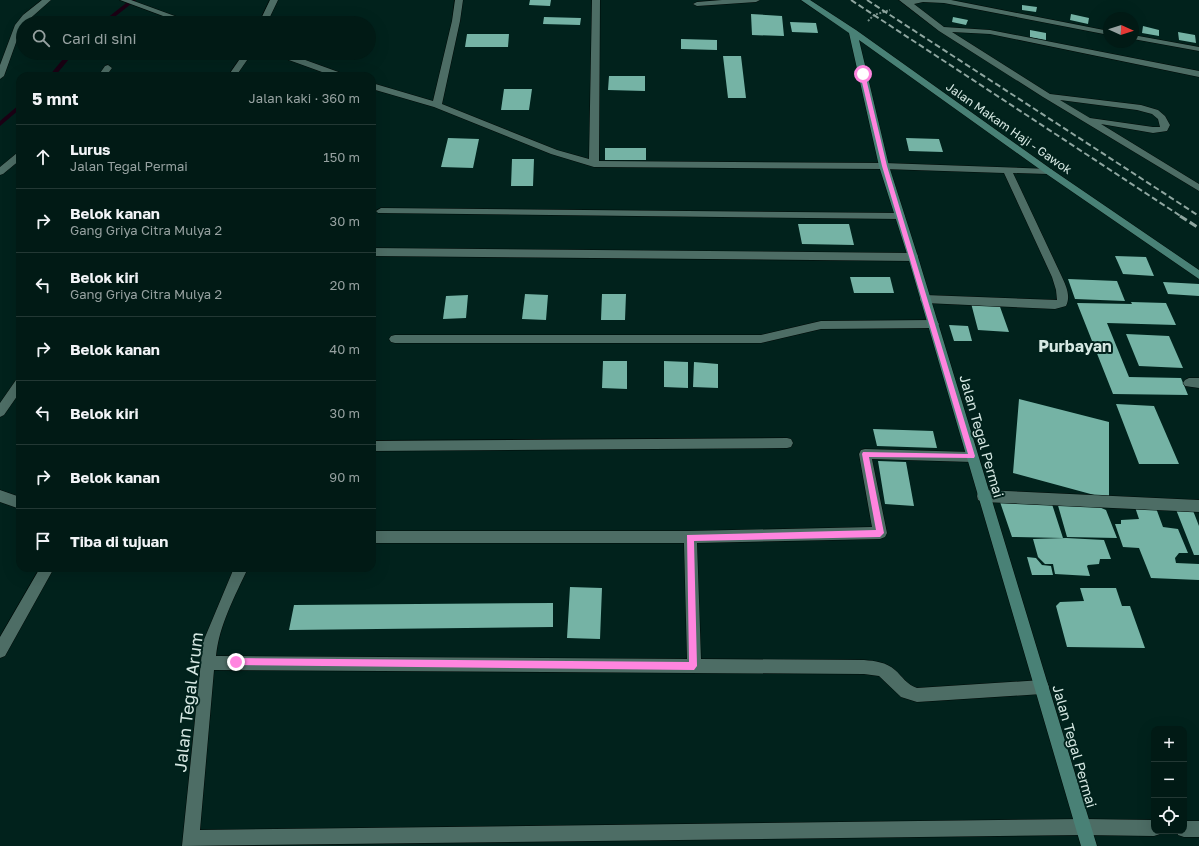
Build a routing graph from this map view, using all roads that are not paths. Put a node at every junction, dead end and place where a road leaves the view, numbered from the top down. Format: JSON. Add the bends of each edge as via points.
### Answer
{"nodes":[{"id":1,"x":47,"y":0,"type":"edge"},
{"id":2,"x":274,"y":0,"type":"edge"},
{"id":3,"x":459,"y":0,"type":"edge"},
{"id":4,"x":596,"y":0,"type":"edge"},
{"id":5,"x":756,"y":0,"type":"edge"},
{"id":6,"x":805,"y":0,"type":"edge"},
{"id":7,"x":127,"y":1,"type":"edge"},
{"id":8,"x":905,"y":2,"type":"edge"},
{"id":9,"x":697,"y":4,"type":"dead end"},
{"id":10,"x":27,"y":16,"type":"edge"},
{"id":11,"x":170,"y":16,"type":"edge"},
{"id":12,"x":266,"y":16,"type":"edge"},
{"id":13,"x":942,"y":29,"type":"junction"},
{"id":14,"x":853,"y":32,"type":"junction"},
{"id":15,"x":1103,"y":32,"type":"edge"},
{"id":16,"x":16,"y":33,"type":"edge"},
{"id":17,"x":1139,"y":38,"type":"edge"},
{"id":18,"x":1199,"y":50,"type":"edge"},
{"id":19,"x":243,"y":60,"type":"edge"},
{"id":20,"x":297,"y":60,"type":"edge"},
{"id":21,"x":108,"y":68,"type":"dead end"},
{"id":22,"x":105,"y":72,"type":"edge"},
{"id":23,"x":235,"y":72,"type":"edge"},
{"id":24,"x":330,"y":72,"type":"edge"},
{"id":25,"x":1199,"y":74,"type":"edge"},
{"id":26,"x":0,"y":76,"type":"edge"},
{"id":27,"x":376,"y":87,"type":"edge"},
{"id":28,"x":1046,"y":95,"type":"junction"},
{"id":29,"x":437,"y":106,"type":"junction"},
{"id":30,"x":1085,"y":119,"type":"junction"},
{"id":31,"x":16,"y":158,"type":"edge"},
{"id":32,"x":594,"y":164,"type":"junction"},
{"id":33,"x":884,"y":166,"type":"junction"},
{"id":34,"x":1007,"y":170,"type":"junction"},
{"id":35,"x":1048,"y":171,"type":"junction"},
{"id":36,"x":0,"y":172,"type":"edge"},
{"id":37,"x":1199,"y":188,"type":"edge"},
{"id":38,"x":381,"y":211,"type":"dead end"},
{"id":39,"x":900,"y":216,"type":"junction"},
{"id":40,"x":376,"y":252,"type":"edge"},
{"id":41,"x":913,"y":257,"type":"junction"},
{"id":42,"x":1199,"y":275,"type":"edge"},
{"id":43,"x":925,"y":299,"type":"junction"},
{"id":44,"x":933,"y":324,"type":"junction"},
{"id":45,"x":395,"y":339,"type":"dead end"},
{"id":46,"x":16,"y":389,"type":"edge"},
{"id":47,"x":0,"y":412,"type":"edge"},
{"id":48,"x":787,"y":443,"type":"dead end"},
{"id":49,"x":376,"y":446,"type":"edge"},
{"id":50,"x":972,"y":456,"type":"junction"},
{"id":51,"x":0,"y":496,"type":"edge"},
{"id":52,"x":983,"y":496,"type":"junction"},
{"id":53,"x":16,"y":502,"type":"edge"},
{"id":54,"x":1199,"y":506,"type":"edge"},
{"id":55,"x":376,"y":537,"type":"edge"},
{"id":56,"x":690,"y":537,"type":"junction"},
{"id":57,"x":45,"y":572,"type":"edge"},
{"id":58,"x":239,"y":572,"type":"edge"},
{"id":59,"x":0,"y":651,"type":"edge"},
{"id":60,"x":207,"y":663,"type":"junction"},
{"id":61,"x":694,"y":666,"type":"junction"},
{"id":62,"x":1042,"y":687,"type":"junction"},
{"id":63,"x":1083,"y":827,"type":"junction"},
{"id":64,"x":1151,"y":828,"type":"edge"},
{"id":65,"x":1187,"y":828,"type":"edge"},
{"id":66,"x":1199,"y":829,"type":"edge"},
{"id":67,"x":190,"y":842,"type":"edge"},
{"id":68,"x":1089,"y":846,"type":"edge"}],
"edges":[{"from":1,"to":10,"type":"street"},
{"from":2,"to":12,"type":"street"},
{"from":3,"to":29,"type":"street"},
{"from":4,"to":32,"type":"street"},
{"from":5,"to":9,"type":"street"},
{"from":6,"to":14,"type":"street","name":"Jalan Makam Haji - Gawok"},
{"from":7,"to":11,"type":"street"},
{"from":8,"to":13,"type":"street"},
{"from":8,"to":15,"type":"street","via":[[944,1]]},
{"from":13,"to":25,"type":"street","via":[[990,32]]},
{"from":13,"to":28,"type":"street"},
{"from":14,"to":33,"type":"street","name":"Jalan Tegal Permai"},
{"from":14,"to":35,"type":"street","name":"Jalan Makam Haji - Gawok"},
{"from":16,"to":26,"type":"street"},
{"from":17,"to":18,"type":"street"},
{"from":19,"to":23,"type":"street"},
{"from":20,"to":24,"type":"street"},
{"from":21,"to":22,"type":"street"},
{"from":27,"to":29,"type":"street"},
{"from":28,"to":30,"type":"street"},
{"from":28,"to":30,"type":"street","via":[[1146,109],[1162,118],[1165,126],[1164,129],[1154,130]]},
{"from":29,"to":32,"type":"street","via":[[554,152]]},
{"from":30,"to":37,"type":"street"},
{"from":31,"to":36,"type":"street"},
{"from":32,"to":33,"type":"street"},
{"from":33,"to":34,"type":"street"},
{"from":33,"to":39,"type":"street","name":"Jalan Tegal Permai"},
{"from":34,"to":35,"type":"street"},
{"from":34,"to":43,"type":"street","via":[[1057,277],[1063,292],[1062,303],[1055,305]]},
{"from":35,"to":42,"type":"street","name":"Jalan Makam Haji - Gawok"},
{"from":38,"to":39,"type":"street"},
{"from":39,"to":41,"type":"street","name":"Jalan Tegal Permai"},
{"from":40,"to":41,"type":"street"},
{"from":41,"to":43,"type":"street","name":"Jalan Tegal Permai"},
{"from":43,"to":44,"type":"street","name":"Jalan Tegal Permai"},
{"from":44,"to":45,"type":"street","via":[[822,325],[761,339]]},
{"from":44,"to":50,"type":"street","name":"Jalan Tegal Permai"},
{"from":46,"to":47,"type":"street"},
{"from":48,"to":49,"type":"street"},
{"from":50,"to":52,"type":"street","name":"Jalan Tegal Permai"},
{"from":50,"to":56,"type":"street","via":[[865,454],[880,533]]},
{"from":51,"to":53,"type":"street"},
{"from":52,"to":54,"type":"street"},
{"from":52,"to":62,"type":"street","name":"Jalan Tegal Permai"},
{"from":55,"to":56,"type":"street"},
{"from":56,"to":61,"type":"street"},
{"from":57,"to":59,"type":"street"},
{"from":58,"to":60,"type":"street","name":"Jalan Tegal Arum","via":[[215,627]]},
{"from":60,"to":61,"type":"street"},
{"from":60,"to":67,"type":"street","name":"Jalan Tegal Arum"},
{"from":61,"to":62,"type":"street","via":[[875,668],[894,678],[906,693],[917,695]]},
{"from":62,"to":63,"type":"street","name":"Jalan Tegal Permai"},
{"from":63,"to":64,"type":"street"},
{"from":63,"to":67,"type":"street"},
{"from":63,"to":68,"type":"street","name":"Jalan Tegal Permai"},
{"from":65,"to":66,"type":"street"}]}
